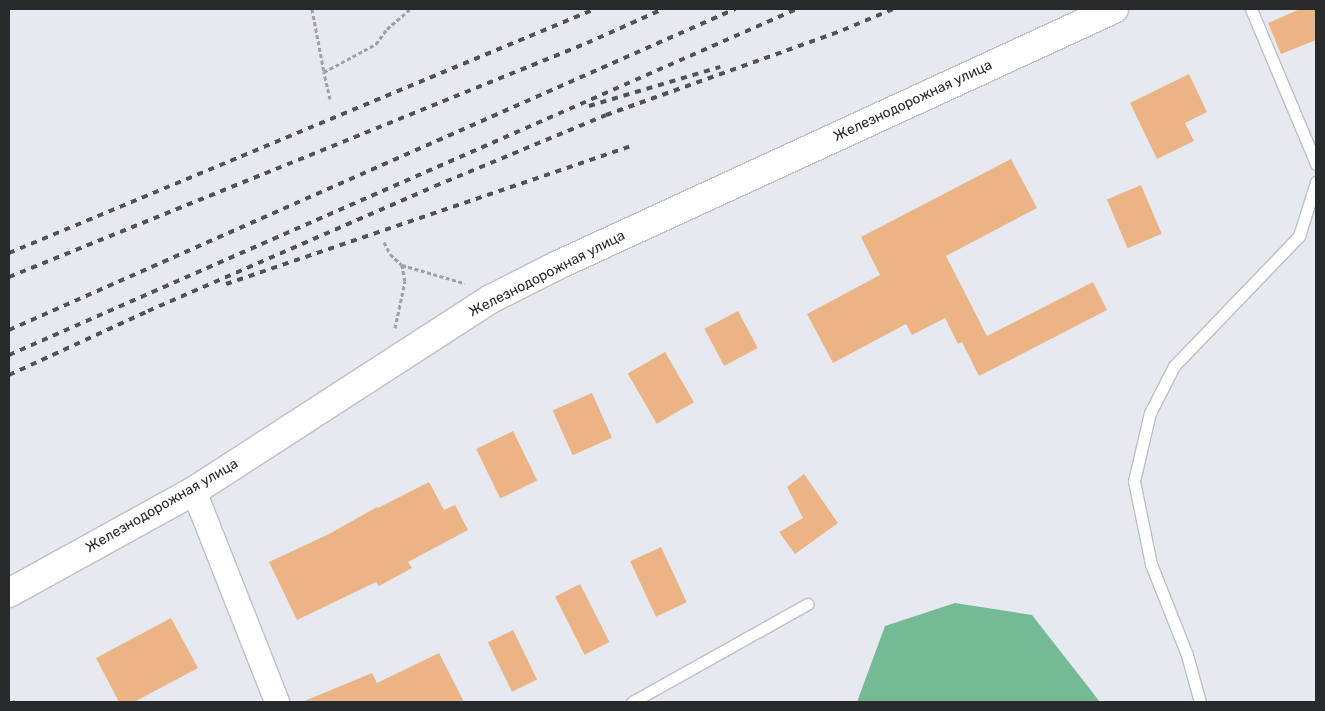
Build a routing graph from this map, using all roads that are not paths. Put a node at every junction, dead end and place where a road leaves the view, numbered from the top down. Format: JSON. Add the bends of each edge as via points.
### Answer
{"nodes":[{"id":1,"x":1114,"y":9,"type":"edge"},
{"id":2,"x":1251,"y":9,"type":"edge"},
{"id":3,"x":1316,"y":164,"type":"edge"},
{"id":4,"x":1316,"y":182,"type":"edge"},
{"id":5,"x":194,"y":491,"type":"junction"},
{"id":6,"x":9,"y":593,"type":"edge"},
{"id":7,"x":807,"y":604,"type":"dead end"},
{"id":8,"x":277,"y":702,"type":"edge"},
{"id":9,"x":632,"y":702,"type":"edge"},
{"id":10,"x":1200,"y":702,"type":"edge"}],
"edges":[{"from":1,"to":5,"type":"street","name":"Железнодорожная улица","via":[[558,265],[492,299]]},
{"from":2,"to":3,"type":"lane"},
{"from":4,"to":10,"type":"lane","via":[[1298,236],[1174,366],[1150,413],[1134,481],[1151,564],[1188,655]]},
{"from":5,"to":6,"type":"street","name":"Железнодорожная улица"},
{"from":5,"to":8,"type":"street"},
{"from":7,"to":9,"type":"lane"}]}
